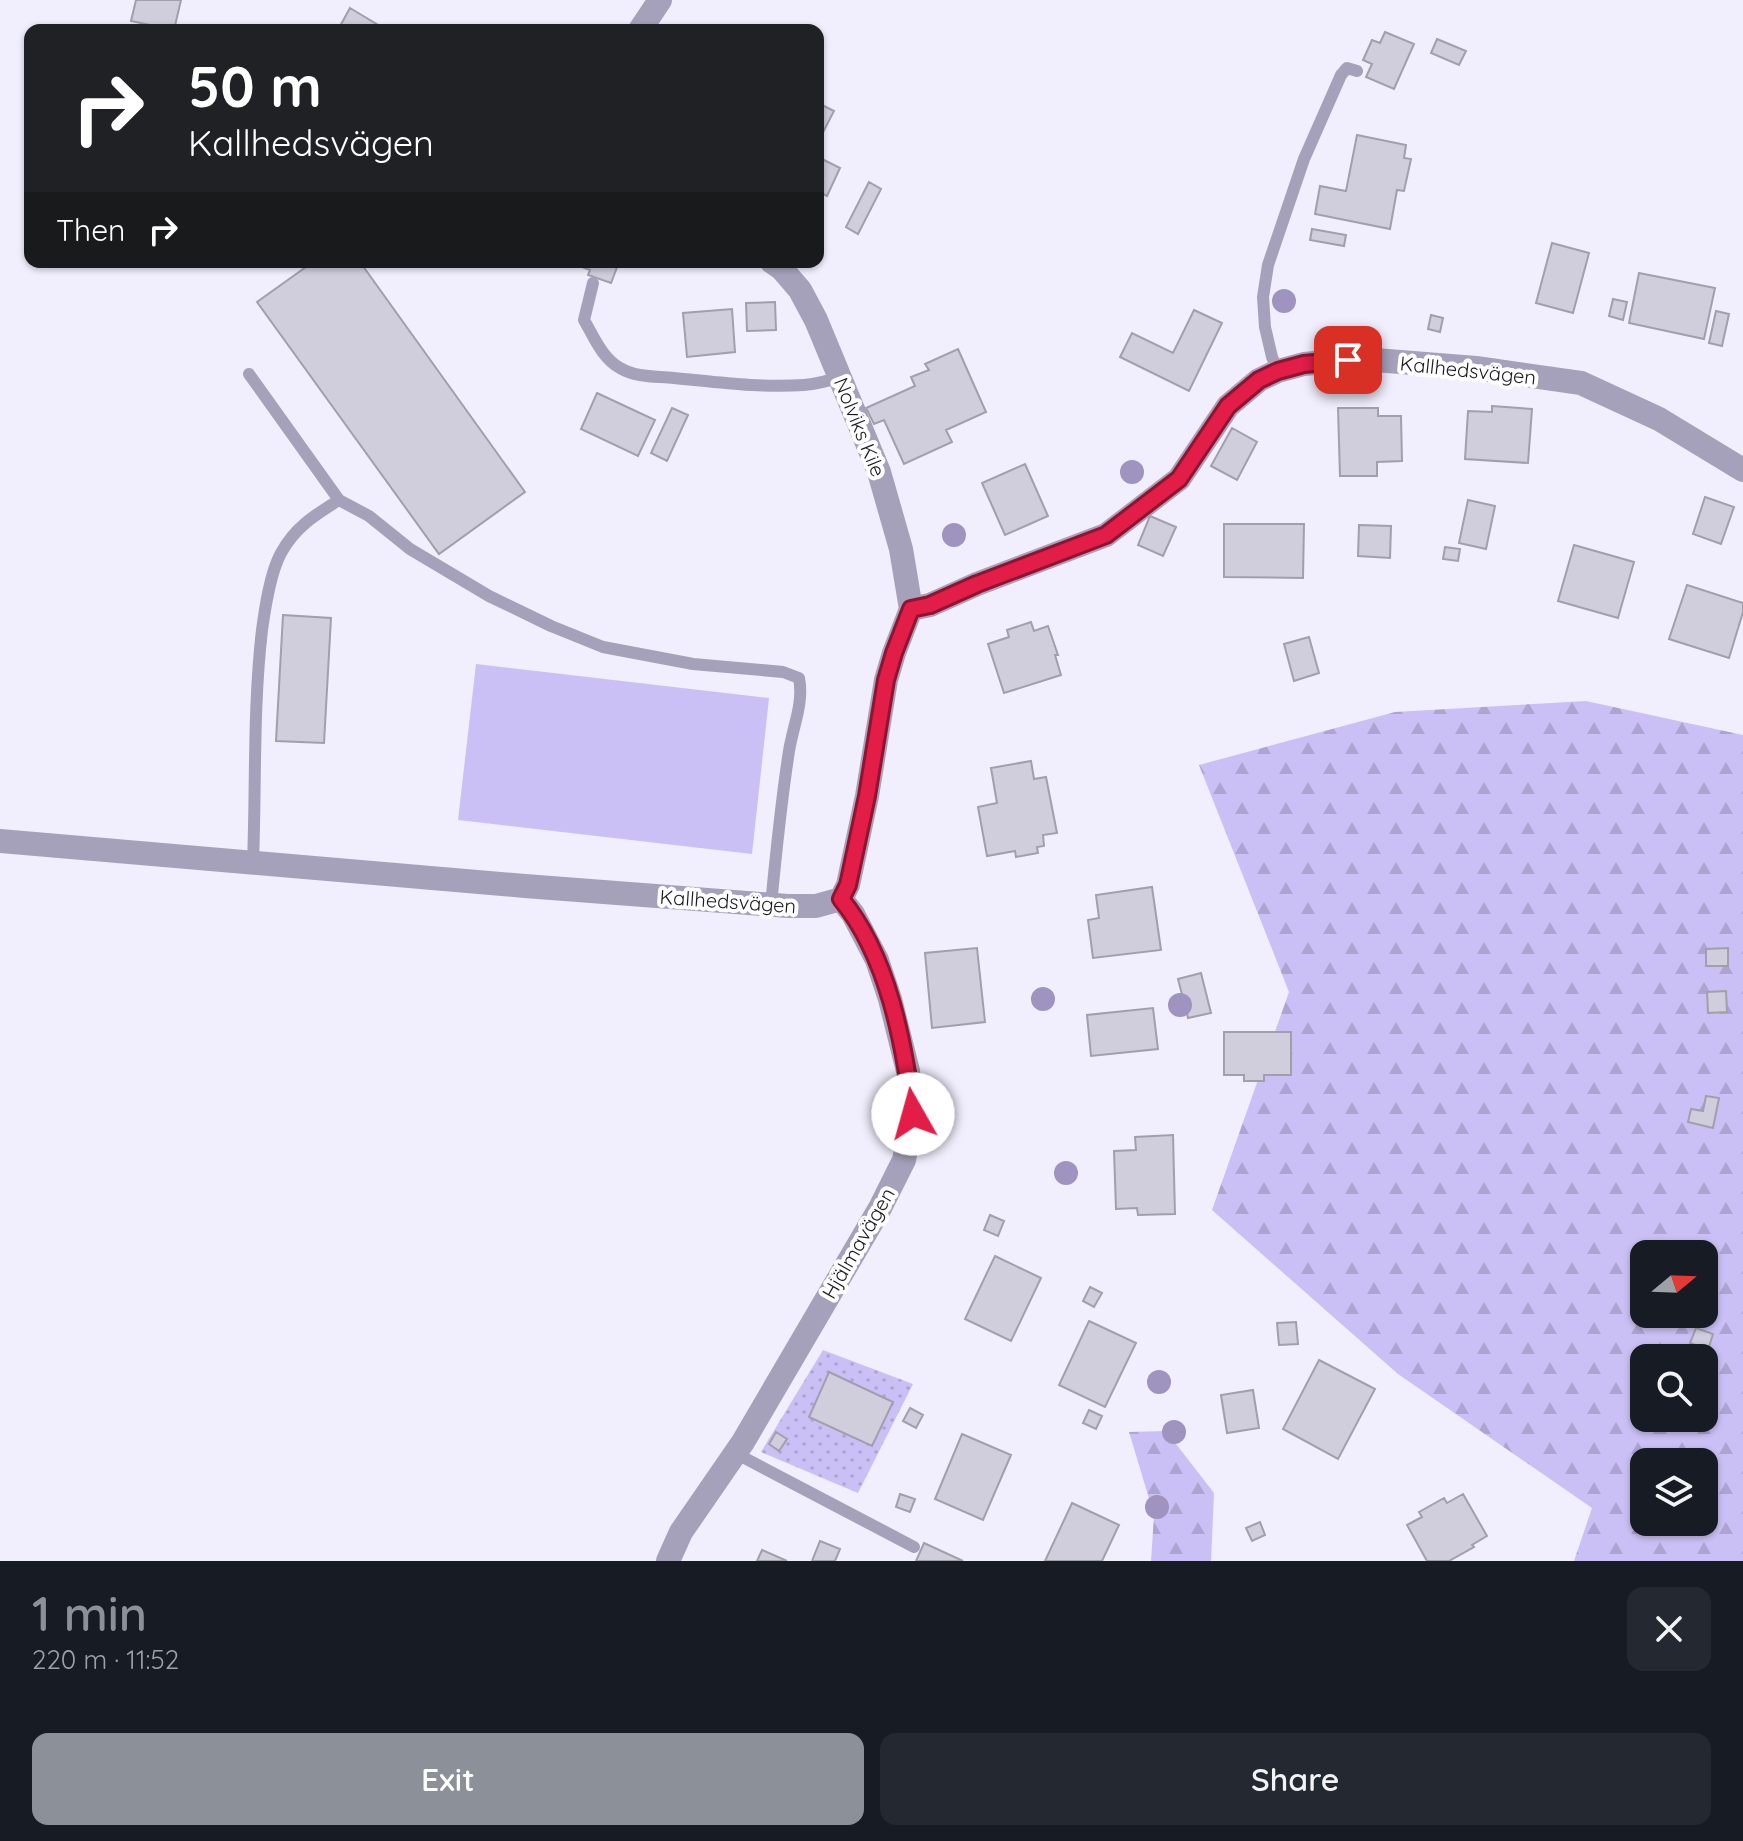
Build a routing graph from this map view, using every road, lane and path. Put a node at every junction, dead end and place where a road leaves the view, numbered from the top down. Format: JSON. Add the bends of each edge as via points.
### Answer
{"nodes":[{"id":1,"x":660,"y":0,"type":"edge"},
{"id":2,"x":644,"y":24,"type":"edge"},
{"id":3,"x":1357,"y":71,"type":"dead end"},
{"id":4,"x":781,"y":268,"type":"edge"},
{"id":5,"x":593,"y":283,"type":"dead end"},
{"id":6,"x":1278,"y":371,"type":"junction"},
{"id":7,"x":249,"y":374,"type":"dead end"},
{"id":8,"x":840,"y":377,"type":"junction"},
{"id":9,"x":1743,"y":470,"type":"edge"},
{"id":10,"x":339,"y":500,"type":"junction"},
{"id":11,"x":911,"y":609,"type":"junction"},
{"id":12,"x":0,"y":841,"type":"edge"},
{"id":13,"x":253,"y":863,"type":"junction"},
{"id":14,"x":841,"y":899,"type":"junction"},
{"id":15,"x":771,"y":905,"type":"junction"},
{"id":16,"x":735,"y":1453,"type":"junction"},
{"id":17,"x":914,"y":1547,"type":"dead end"},
{"id":18,"x":668,"y":1561,"type":"edge"}],
"edges":[{"from":1,"to":2,"type":"street"},
{"from":3,"to":6,"type":"lane","via":[[1347,68],[1341,75],[1304,159],[1268,265],[1265,327]]},
{"from":4,"to":8,"type":"street","name":"Nolviks Kile","via":[[800,290]]},
{"from":5,"to":8,"type":"lane","via":[[584,320],[604,355],[621,369],[647,377],[722,384],[804,385]]},
{"from":6,"to":9,"type":"street","name":"Kallhedsvägen","via":[[1304,364],[1375,360],[1581,383],[1659,419]]},
{"from":6,"to":11,"type":"street","name":"Kallhedsvägen","via":[[1228,406],[1179,479],[1106,535]]},
{"from":7,"to":10,"type":"lane"},
{"from":8,"to":11,"type":"street","name":"Nolviks Kile","via":[[879,472]]},
{"from":10,"to":13,"type":"lane","via":[[304,523],[280,554],[266,601],[255,723]]},
{"from":10,"to":15,"type":"lane","via":[[489,596],[603,647],[799,678],[802,692],[791,736]]},
{"from":11,"to":14,"type":"street","via":[[886,680],[867,796]]},
{"from":12,"to":13,"type":"street","name":"Kallhedsvägen"},
{"from":13,"to":15,"type":"street","name":"Kallhedsvägen"},
{"from":14,"to":15,"type":"street","name":"Kallhedsvägen","via":[[816,906]]},
{"from":14,"to":16,"type":"street","name":"Hjälmavägen","via":[[877,960],[908,1071],[913,1114],[904,1160],[880,1208]]},
{"from":16,"to":17,"type":"lane"},
{"from":16,"to":18,"type":"street","name":"Hjälmavägen","via":[[681,1532]]}]}
